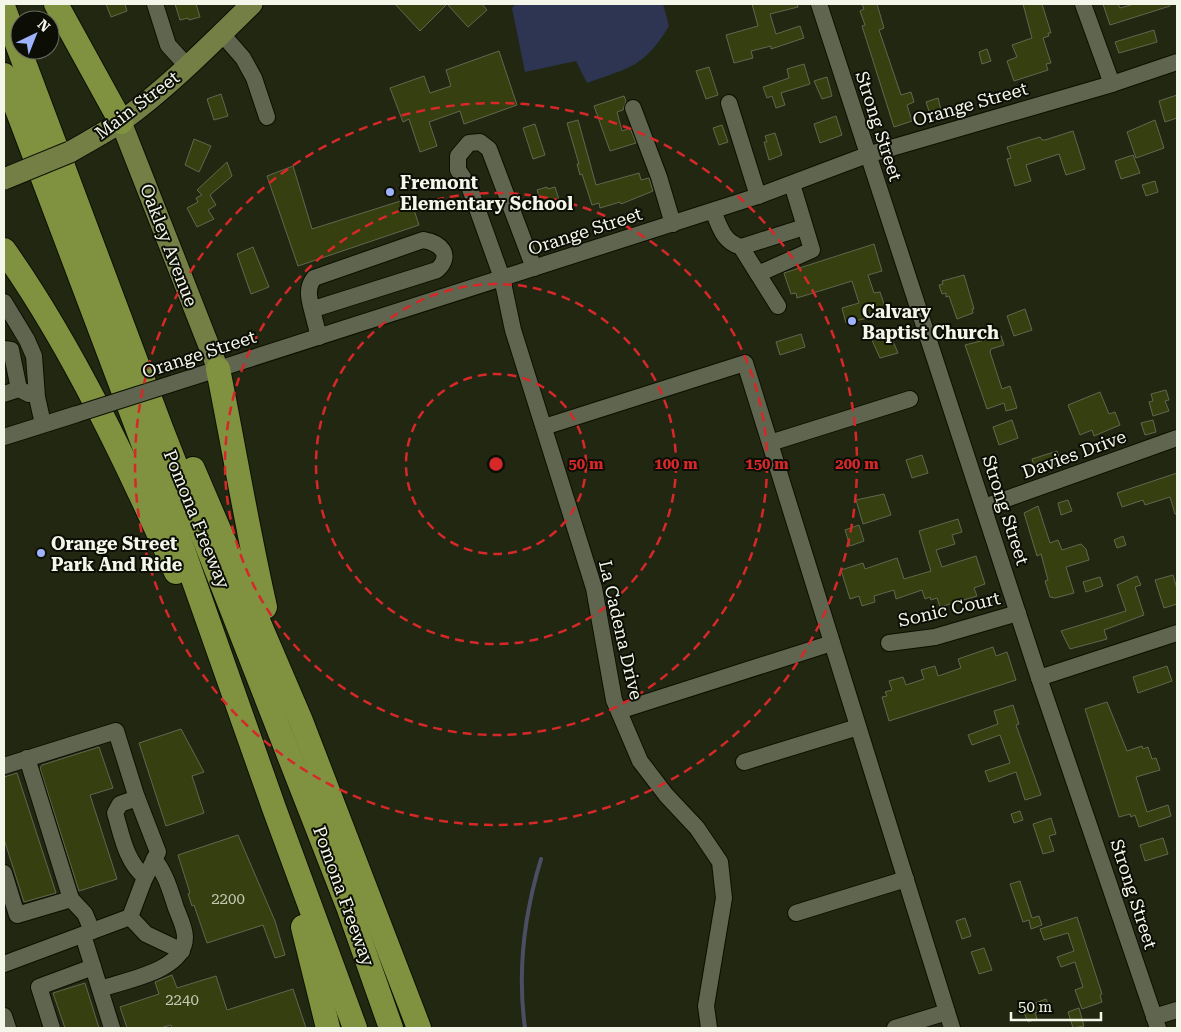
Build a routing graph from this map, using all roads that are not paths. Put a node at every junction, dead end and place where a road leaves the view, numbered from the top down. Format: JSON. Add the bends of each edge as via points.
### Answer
{"nodes":[{"id":1,"x":56,"y":4,"type":"edge"},
{"id":2,"x":155,"y":4,"type":"edge"},
{"id":3,"x":252,"y":4,"type":"edge"},
{"id":4,"x":819,"y":4,"type":"edge"},
{"id":5,"x":1083,"y":4,"type":"edge"},
{"id":6,"x":4,"y":9,"type":"edge"},
{"id":7,"x":222,"y":34,"type":"junction"},
{"id":8,"x":1177,"y":62,"type":"edge"},
{"id":9,"x":188,"y":67,"type":"junction"},
{"id":10,"x":4,"y":75,"type":"edge"},
{"id":11,"x":1112,"y":84,"type":"junction"},
{"id":12,"x":729,"y":103,"type":"dead end"},
{"id":13,"x":633,"y":108,"type":"dead end"},
{"id":14,"x":267,"y":117,"type":"dead end"},
{"id":15,"x":112,"y":127,"type":"junction"},
{"id":16,"x":867,"y":155,"type":"junction"},
{"id":17,"x":4,"y":179,"type":"edge"},
{"id":18,"x":792,"y":184,"type":"junction"},
{"id":19,"x":758,"y":196,"type":"junction"},
{"id":20,"x":713,"y":211,"type":"junction"},
{"id":21,"x":673,"y":224,"type":"junction"},
{"id":22,"x":804,"y":226,"type":"junction"},
{"id":23,"x":742,"y":247,"type":"junction"},
{"id":24,"x":4,"y":250,"type":"edge"},
{"id":25,"x":534,"y":268,"type":"junction"},
{"id":26,"x":758,"y":274,"type":"junction"},
{"id":27,"x":502,"y":278,"type":"junction"},
{"id":28,"x":4,"y":302,"type":"edge"},
{"id":29,"x":113,"y":303,"type":"junction"},
{"id":30,"x":778,"y":306,"type":"dead end"},
{"id":31,"x":313,"y":314,"type":"junction"},
{"id":32,"x":319,"y":337,"type":"junction"},
{"id":33,"x":4,"y":349,"type":"edge"},
{"id":34,"x":218,"y":369,"type":"junction"},
{"id":35,"x":20,"y":389,"type":"junction"},
{"id":36,"x":4,"y":394,"type":"edge"},
{"id":37,"x":36,"y":398,"type":"junction"},
{"id":38,"x":910,"y":399,"type":"dead end"},
{"id":39,"x":43,"y":424,"type":"junction"},
{"id":40,"x":544,"y":427,"type":"junction"},
{"id":41,"x":4,"y":437,"type":"edge"},
{"id":42,"x":1177,"y":438,"type":"edge"},
{"id":43,"x":770,"y":443,"type":"junction"},
{"id":44,"x":984,"y":507,"type":"junction"},
{"id":45,"x":1018,"y":613,"type":"junction"},
{"id":46,"x":1177,"y":633,"type":"edge"},
{"id":47,"x":832,"y":643,"type":"junction"},
{"id":48,"x":889,"y":643,"type":"dead end"},
{"id":49,"x":1038,"y":678,"type":"junction"},
{"id":50,"x":619,"y":711,"type":"junction"},
{"id":51,"x":243,"y":721,"type":"junction"},
{"id":52,"x":301,"y":721,"type":"junction"},
{"id":53,"x":858,"y":727,"type":"junction"},
{"id":54,"x":27,"y":758,"type":"junction"},
{"id":55,"x":744,"y":762,"type":"dead end"},
{"id":56,"x":4,"y":766,"type":"edge"},
{"id":57,"x":137,"y":798,"type":"junction"},
{"id":58,"x":274,"y":808,"type":"junction"},
{"id":59,"x":154,"y":859,"type":"junction"},
{"id":60,"x":4,"y":873,"type":"edge"},
{"id":61,"x":145,"y":877,"type":"junction"},
{"id":62,"x":906,"y":879,"type":"junction"},
{"id":63,"x":71,"y":899,"type":"junction"},
{"id":64,"x":796,"y":913,"type":"dead end"},
{"id":65,"x":130,"y":917,"type":"junction"},
{"id":66,"x":88,"y":933,"type":"junction"},
{"id":67,"x":388,"y":944,"type":"junction"},
{"id":68,"x":182,"y":951,"type":"junction"},
{"id":69,"x":4,"y":964,"type":"edge"},
{"id":70,"x":93,"y":967,"type":"junction"},
{"id":71,"x":100,"y":989,"type":"junction"},
{"id":72,"x":1177,"y":1010,"type":"edge"},
{"id":73,"x":947,"y":1012,"type":"junction"},
{"id":74,"x":4,"y":1016,"type":"edge"},
{"id":75,"x":1156,"y":1023,"type":"edge"},
{"id":76,"x":8,"y":1028,"type":"edge"},
{"id":77,"x":52,"y":1028,"type":"edge"},
{"id":78,"x":112,"y":1028,"type":"edge"},
{"id":79,"x":328,"y":1028,"type":"edge"},
{"id":80,"x":355,"y":1028,"type":"edge"},
{"id":81,"x":391,"y":1028,"type":"edge"},
{"id":82,"x":419,"y":1028,"type":"edge"},
{"id":83,"x":427,"y":1028,"type":"edge"},
{"id":84,"x":709,"y":1028,"type":"edge"},
{"id":85,"x":895,"y":1028,"type":"edge"},
{"id":86,"x":952,"y":1028,"type":"edge"}],
"edges":[{"from":1,"to":15,"type":"highway"},
{"from":2,"to":9,"type":"street","via":[[168,45]]},
{"from":3,"to":7,"type":"main road","name":"Main Street"},
{"from":4,"to":16,"type":"street","name":"Strong Street"},
{"from":5,"to":11,"type":"street"},
{"from":6,"to":29,"type":"highway","name":"Pomona Freeway"},
{"from":7,"to":9,"type":"main road","name":"Main Street"},
{"from":7,"to":14,"type":"street","via":[[243,58],[254,78]]},
{"from":8,"to":11,"type":"street","name":"Orange Street"},
{"from":9,"to":15,"type":"main road","name":"Main Street"},
{"from":10,"to":51,"type":"highway","name":"Pomona Freeway","via":[[177,533]]},
{"from":11,"to":16,"type":"street","name":"Orange Street"},
{"from":12,"to":19,"type":"street"},
{"from":13,"to":21,"type":"street"},
{"from":15,"to":17,"type":"main road","name":"Main Street","bridge":true,"via":[[55,159]]},
{"from":15,"to":34,"type":"main road","name":"Oakley Avenue"},
{"from":16,"to":18,"type":"street","name":"Orange Street"},
{"from":16,"to":44,"type":"street","name":"Strong Street"},
{"from":18,"to":19,"type":"street","name":"Orange Street"},
{"from":18,"to":22,"type":"street"},
{"from":19,"to":20,"type":"street","name":"Orange Street"},
{"from":20,"to":21,"type":"street","name":"Orange Street"},
{"from":20,"to":23,"type":"street","via":[[725,238]]},
{"from":21,"to":25,"type":"street","name":"Orange Street"},
{"from":22,"to":23,"type":"street"},
{"from":22,"to":26,"type":"street","via":[[812,250]]},
{"from":23,"to":26,"type":"street"},
{"from":24,"to":51,"type":"highway","via":[[61,342],[117,447]]},
{"from":25,"to":27,"type":"street","name":"Orange Street"},
{"from":25,"to":27,"type":"street","name":"La Cadena Drive","via":[[489,149],[472,142],[458,156],[458,170],[469,186]]},
{"from":26,"to":30,"type":"street"},
{"from":27,"to":32,"type":"street","name":"Orange Street"},
{"from":27,"to":40,"type":"street","name":"La Cadena Drive","via":[[513,330]]},
{"from":28,"to":37,"type":"street","via":[[34,356]]},
{"from":29,"to":52,"type":"highway","via":[[207,499]]},
{"from":29,"to":81,"type":"highway","name":"Pomona Freeway","via":[[299,778]]},
{"from":31,"to":31,"type":"street","via":[[317,308],[437,270],[444,264],[445,256],[441,248],[423,240],[314,278],[308,293]]},
{"from":31,"to":32,"type":"street"},
{"from":32,"to":34,"type":"street","name":"Orange Street"},
{"from":33,"to":35,"type":"street","via":[[11,350]]},
{"from":34,"to":39,"type":"street","name":"Orange Street","bridge":true},
{"from":34,"to":52,"type":"highway","via":[[270,630]]},
{"from":35,"to":36,"type":"street"},
{"from":35,"to":37,"type":"street"},
{"from":37,"to":39,"type":"street"},
{"from":38,"to":43,"type":"street"},
{"from":39,"to":41,"type":"street","name":"Orange Street"},
{"from":40,"to":43,"type":"street","via":[[746,363]]},
{"from":40,"to":50,"type":"street","name":"La Cadena Drive","via":[[594,588],[614,700]]},
{"from":42,"to":44,"type":"street","name":"Davies Drive"},
{"from":43,"to":47,"type":"street"},
{"from":44,"to":45,"type":"street","name":"Strong Street"},
{"from":45,"to":48,"type":"street","name":"Sonic Court","via":[[936,637]]},
{"from":45,"to":49,"type":"street","name":"Strong Street"},
{"from":46,"to":49,"type":"street"},
{"from":47,"to":50,"type":"street"},
{"from":47,"to":53,"type":"street"},
{"from":49,"to":75,"type":"street","name":"Strong Street"},
{"from":50,"to":84,"type":"street","name":"La Cadena Drive","via":[[640,761],[666,795],[698,828],[720,862],[724,898],[706,1006]]},
{"from":51,"to":58,"type":"highway","name":"Pomona Freeway"},
{"from":52,"to":67,"type":"highway"},
{"from":53,"to":55,"type":"street"},
{"from":53,"to":62,"type":"street"},
{"from":54,"to":56,"type":"street"},
{"from":54,"to":57,"type":"street","via":[[116,731]]},
{"from":54,"to":63,"type":"street"},
{"from":57,"to":59,"type":"street","via":[[158,852]]},
{"from":57,"to":61,"type":"street","via":[[120,804],[115,813],[130,861]]},
{"from":58,"to":79,"type":"highway"},
{"from":58,"to":80,"type":"highway","name":"Pomona Freeway"},
{"from":59,"to":61,"type":"street"},
{"from":59,"to":68,"type":"street","via":[[163,870],[186,935]]},
{"from":60,"to":63,"type":"street","via":[[17,915]]},
{"from":61,"to":65,"type":"street"},
{"from":62,"to":64,"type":"street"},
{"from":62,"to":73,"type":"street"},
{"from":63,"to":66,"type":"street","via":[[84,914]]},
{"from":65,"to":66,"type":"street"},
{"from":65,"to":68,"type":"street","via":[[146,934]]},
{"from":66,"to":69,"type":"street"},
{"from":66,"to":70,"type":"street"},
{"from":67,"to":82,"type":"highway"},
{"from":67,"to":83,"type":"highway"},
{"from":68,"to":71,"type":"street","via":[[176,960],[162,969]]},
{"from":70,"to":71,"type":"street"},
{"from":70,"to":77,"type":"street","via":[[39,987]]},
{"from":71,"to":78,"type":"street"},
{"from":72,"to":75,"type":"street"},
{"from":73,"to":85,"type":"street"},
{"from":73,"to":86,"type":"street"},
{"from":74,"to":76,"type":"street"}]}
